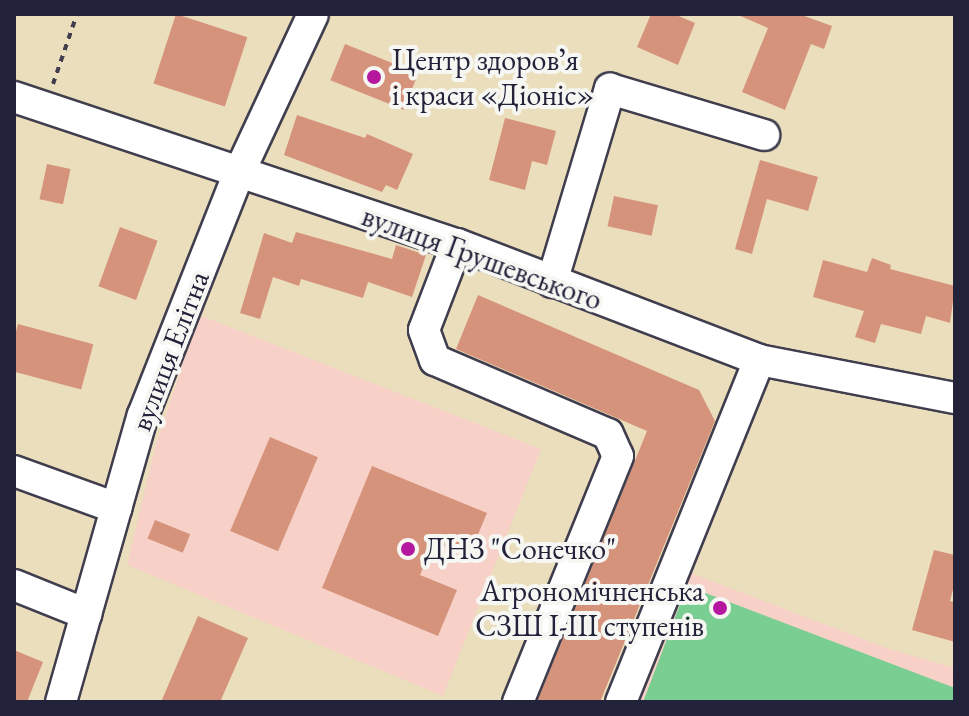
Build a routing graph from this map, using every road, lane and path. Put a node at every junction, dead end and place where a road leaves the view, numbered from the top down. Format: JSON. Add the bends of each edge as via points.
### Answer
{"nodes":[{"id":1,"x":77,"y":14,"type":"edge"},
{"id":2,"x":313,"y":14,"type":"edge"},
{"id":3,"x":14,"y":97,"type":"edge"},
{"id":4,"x":45,"y":107,"type":"junction"},
{"id":5,"x":764,"y":135,"type":"dead end"},
{"id":6,"x":239,"y":173,"type":"junction"},
{"id":7,"x":457,"y":244,"type":"junction"},
{"id":8,"x":552,"y":282,"type":"junction"},
{"id":9,"x":759,"y":360,"type":"junction"},
{"id":10,"x":955,"y":398,"type":"edge"},
{"id":11,"x":14,"y":471,"type":"edge"},
{"id":12,"x":116,"y":508,"type":"junction"},
{"id":13,"x":14,"y":585,"type":"edge"},
{"id":14,"x":86,"y":614,"type":"junction"},
{"id":15,"x":61,"y":702,"type":"edge"},
{"id":16,"x":518,"y":702,"type":"edge"},
{"id":17,"x":621,"y":702,"type":"edge"}],
"edges":[{"from":1,"to":4,"type":"path"},
{"from":2,"to":6,"type":"street","name":"вулиця Елітна"},
{"from":3,"to":4,"type":"street","name":"вулиця Грушевського"},
{"from":4,"to":6,"type":"street","name":"вулиця Грушевського"},
{"from":5,"to":8,"type":"street","via":[[610,89]]},
{"from":6,"to":7,"type":"street","name":"вулиця Грушевського"},
{"from":6,"to":12,"type":"street","name":"вулиця Елітна","via":[[143,415]]},
{"from":7,"to":8,"type":"street","name":"вулиця Грушевського"},
{"from":7,"to":16,"type":"street","via":[[424,330],[435,360],[608,434],[618,456]]},
{"from":8,"to":9,"type":"street","name":"вулиця Грушевського"},
{"from":9,"to":10,"type":"street","name":"вулиця Грушевського"},
{"from":9,"to":17,"type":"street"},
{"from":11,"to":12,"type":"street"},
{"from":12,"to":14,"type":"street","name":"вулиця Елітна"},
{"from":13,"to":14,"type":"street"},
{"from":14,"to":15,"type":"street","name":"вулиця Елітна"}]}
